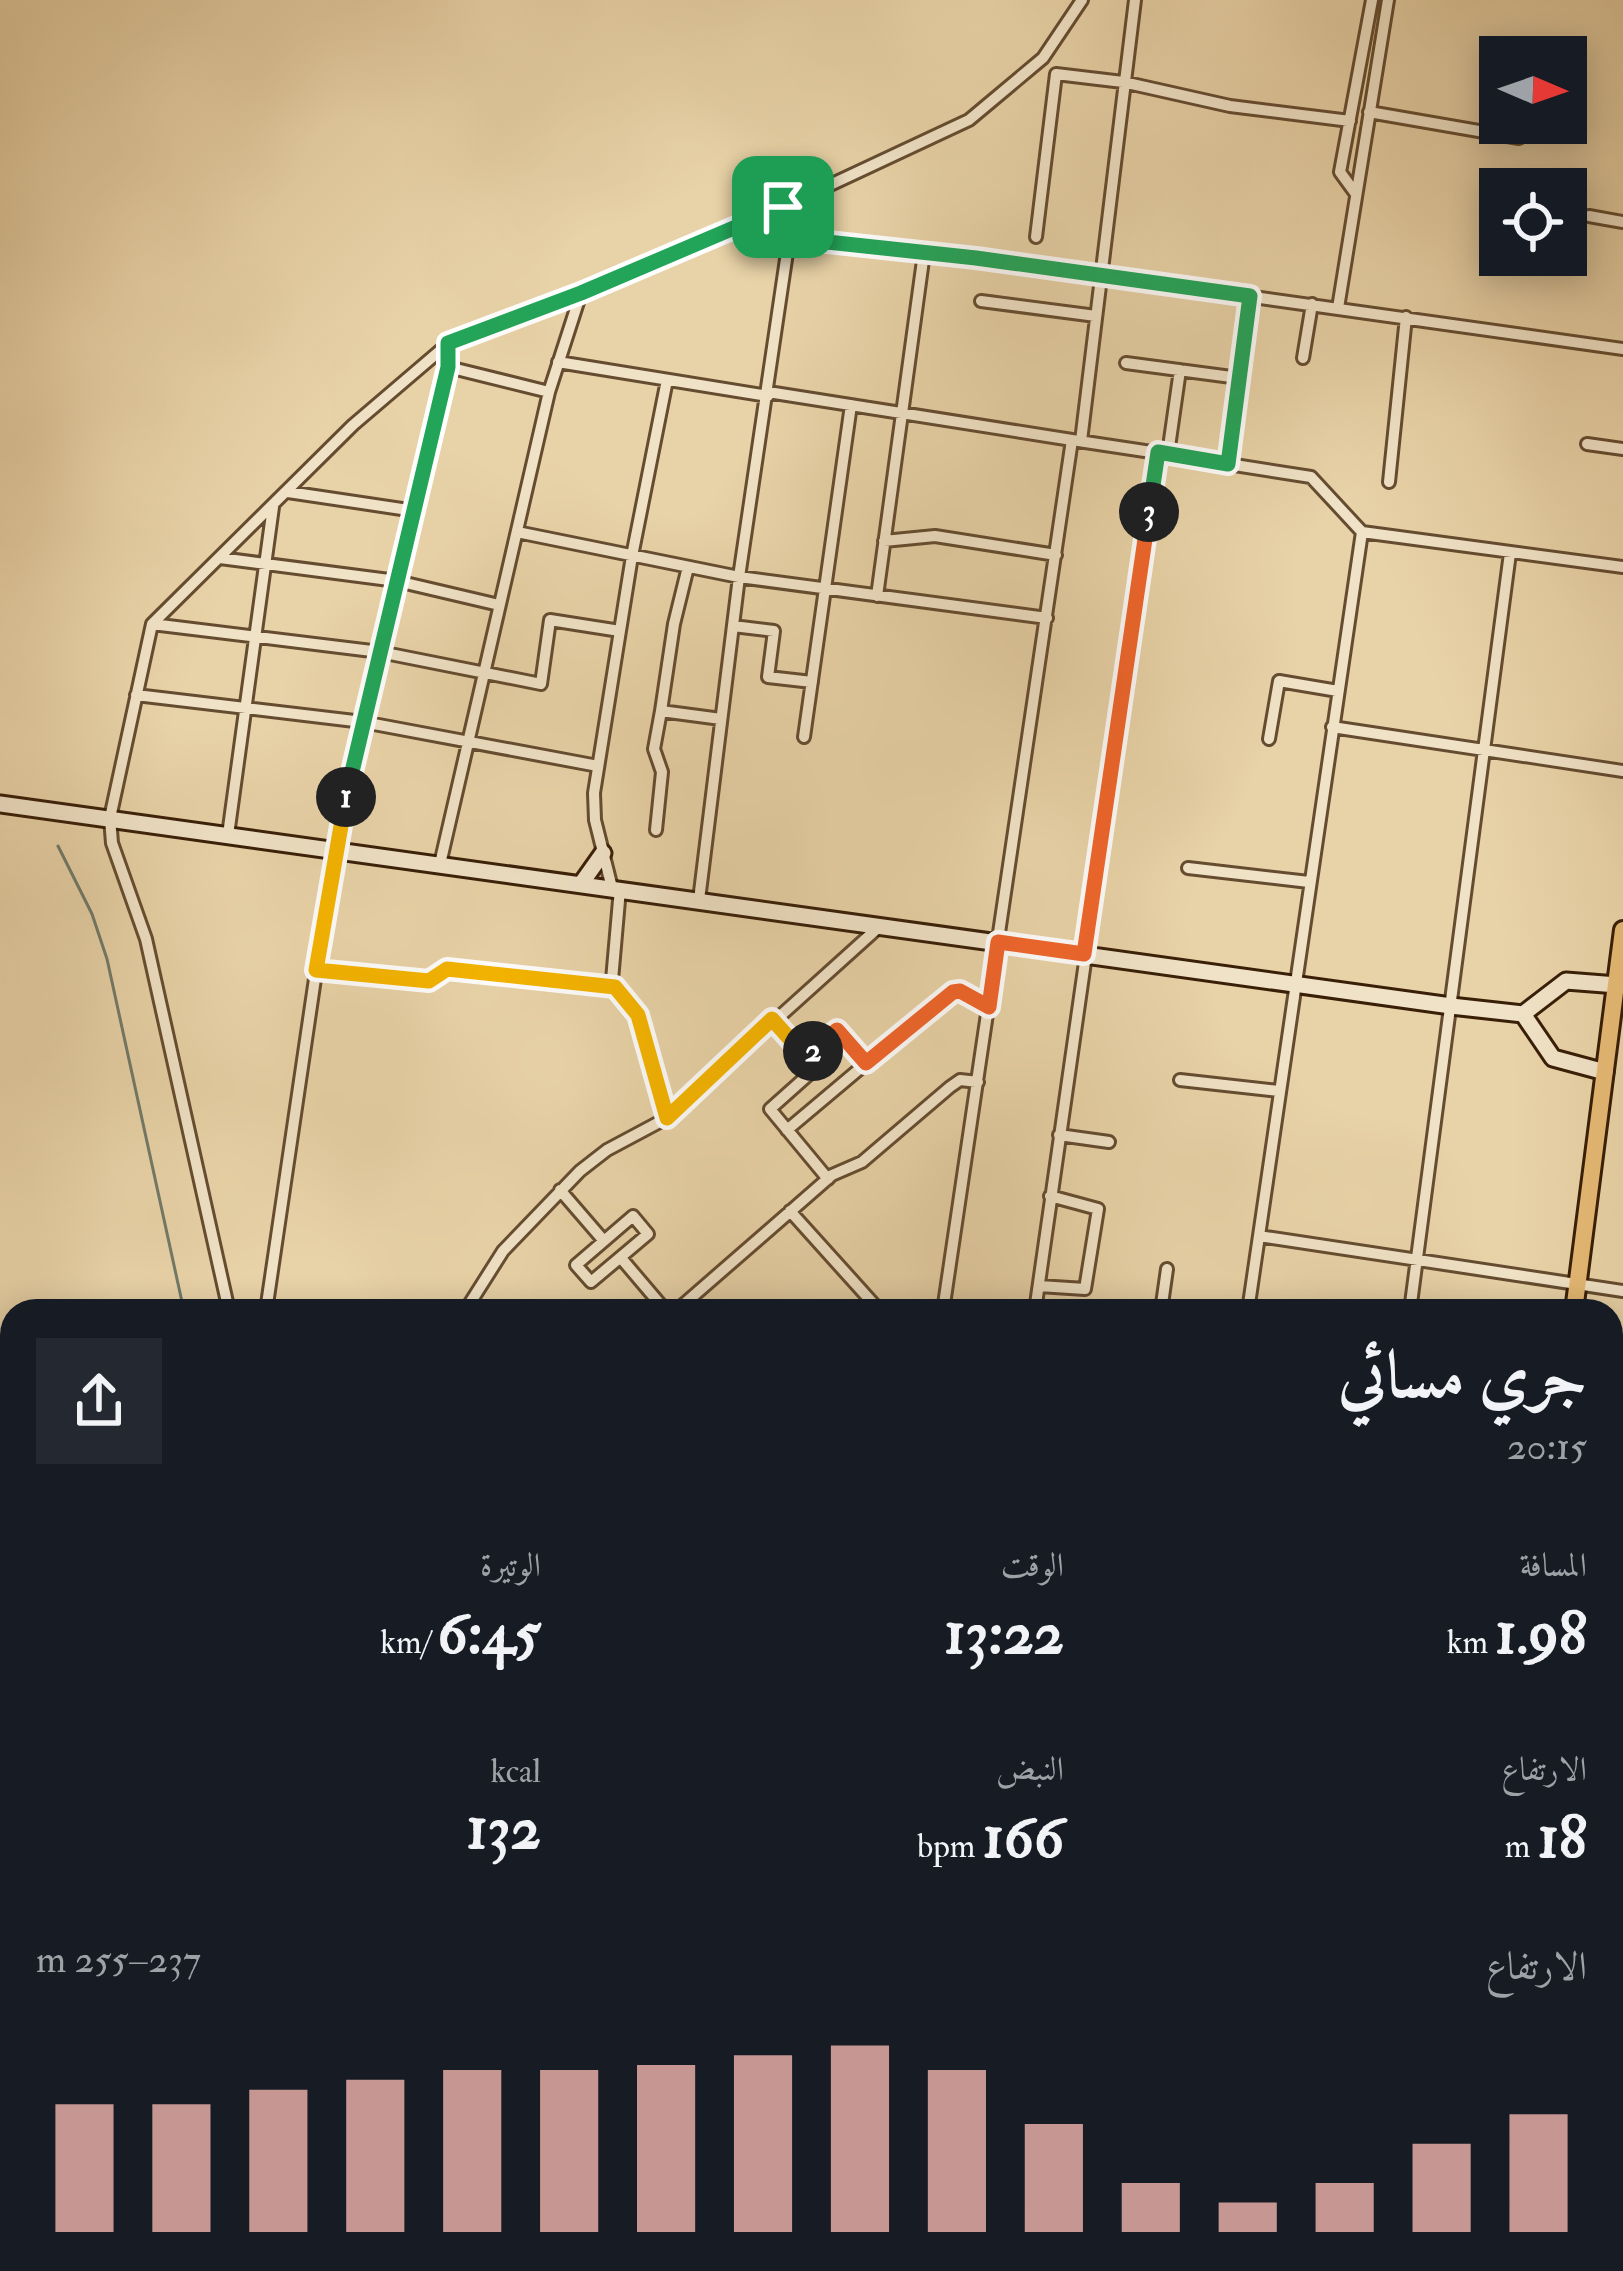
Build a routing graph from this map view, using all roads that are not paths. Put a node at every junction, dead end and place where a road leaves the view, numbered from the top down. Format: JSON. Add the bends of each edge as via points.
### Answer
{"nodes":[{"id":1,"x":1082,"y":0,"type":"edge"},
{"id":2,"x":1135,"y":0,"type":"edge"},
{"id":3,"x":1372,"y":0,"type":"edge"},
{"id":4,"x":1388,"y":0,"type":"edge"},
{"id":5,"x":1124,"y":82,"type":"junction"},
{"id":6,"x":1369,"y":112,"type":"junction"},
{"id":7,"x":1350,"y":122,"type":"junction"},
{"id":8,"x":1479,"y":130,"type":"edge"},
{"id":9,"x":1356,"y":194,"type":"junction"},
{"id":10,"x":783,"y":207,"type":"junction"},
{"id":11,"x":1589,"y":216,"type":"dead end"},
{"id":12,"x":1623,"y":221,"type":"edge"},
{"id":13,"x":1036,"y":237,"type":"dead end"},
{"id":14,"x":790,"y":238,"type":"junction"},
{"id":15,"x":924,"y":253,"type":"junction"},
{"id":16,"x":1101,"y":276,"type":"junction"},
{"id":17,"x":581,"y":293,"type":"junction"},
{"id":18,"x":1250,"y":296,"type":"junction"},
{"id":19,"x":981,"y":301,"type":"dead end"},
{"id":20,"x":1312,"y":304,"type":"junction"},
{"id":21,"x":1338,"y":308,"type":"junction"},
{"id":22,"x":1096,"y":316,"type":"junction"},
{"id":23,"x":1406,"y":317,"type":"junction"},
{"id":24,"x":448,"y":343,"type":"junction"},
{"id":25,"x":1623,"y":349,"type":"edge"},
{"id":26,"x":1303,"y":358,"type":"dead end"},
{"id":27,"x":558,"y":362,"type":"junction"},
{"id":28,"x":1126,"y":363,"type":"dead end"},
{"id":29,"x":448,"y":367,"type":"junction"},
{"id":30,"x":1180,"y":370,"type":"junction"},
{"id":31,"x":1239,"y":378,"type":"junction"},
{"id":32,"x":667,"y":380,"type":"junction"},
{"id":33,"x":548,"y":392,"type":"junction"},
{"id":34,"x":768,"y":394,"type":"junction"},
{"id":35,"x":851,"y":404,"type":"junction"},
{"id":36,"x":902,"y":413,"type":"junction"},
{"id":37,"x":1077,"y":440,"type":"junction"},
{"id":38,"x":1587,"y":444,"type":"dead end"},
{"id":39,"x":1623,"y":449,"type":"edge"},
{"id":40,"x":1163,"y":453,"type":"junction"},
{"id":41,"x":1228,"y":464,"type":"junction"},
{"id":42,"x":1389,"y":482,"type":"dead end"},
{"id":43,"x":288,"y":492,"type":"junction"},
{"id":44,"x":273,"y":507,"type":"junction"},
{"id":45,"x":415,"y":511,"type":"junction"},
{"id":46,"x":517,"y":532,"type":"junction"},
{"id":47,"x":1362,"y":532,"type":"junction"},
{"id":48,"x":884,"y":541,"type":"junction"},
{"id":49,"x":1510,"y":553,"type":"junction"},
{"id":50,"x":1056,"y":555,"type":"junction"},
{"id":51,"x":632,"y":556,"type":"junction"},
{"id":52,"x":220,"y":558,"type":"junction"},
{"id":53,"x":266,"y":564,"type":"junction"},
{"id":54,"x":688,"y":567,"type":"junction"},
{"id":55,"x":1623,"y":567,"type":"edge"},
{"id":56,"x":739,"y":577,"type":"junction"},
{"id":57,"x":398,"y":581,"type":"junction"},
{"id":58,"x":824,"y":589,"type":"junction"},
{"id":59,"x":877,"y":596,"type":"junction"},
{"id":60,"x":500,"y":605,"type":"junction"},
{"id":61,"x":1047,"y":618,"type":"junction"},
{"id":62,"x":152,"y":624,"type":"junction"},
{"id":63,"x":733,"y":626,"type":"junction"},
{"id":64,"x":620,"y":631,"type":"junction"},
{"id":65,"x":254,"y":636,"type":"junction"},
{"id":66,"x":380,"y":652,"type":"junction"},
{"id":67,"x":484,"y":675,"type":"junction"},
{"id":68,"x":812,"y":682,"type":"junction"},
{"id":69,"x":1338,"y":691,"type":"junction"},
{"id":70,"x":136,"y":695,"type":"junction"},
{"id":71,"x":246,"y":708,"type":"junction"},
{"id":72,"x":662,"y":711,"type":"junction"},
{"id":73,"x":721,"y":719,"type":"junction"},
{"id":74,"x":363,"y":722,"type":"junction"},
{"id":75,"x":1332,"y":727,"type":"junction"},
{"id":76,"x":804,"y":737,"type":"dead end"},
{"id":77,"x":1269,"y":739,"type":"dead end"},
{"id":78,"x":466,"y":743,"type":"junction"},
{"id":79,"x":1485,"y":752,"type":"junction"},
{"id":80,"x":598,"y":766,"type":"junction"},
{"id":81,"x":1623,"y":771,"type":"edge"},
{"id":82,"x":0,"y":804,"type":"edge"},
{"id":83,"x":110,"y":818,"type":"junction"},
{"id":84,"x":656,"y":830,"type":"dead end"},
{"id":85,"x":228,"y":835,"type":"junction"},
{"id":86,"x":334,"y":850,"type":"junction"},
{"id":87,"x":603,"y":853,"type":"junction"},
{"id":88,"x":440,"y":864,"type":"junction"},
{"id":89,"x":1188,"y":868,"type":"dead end"},
{"id":90,"x":1309,"y":882,"type":"junction"},
{"id":91,"x":581,"y":884,"type":"junction"},
{"id":92,"x":616,"y":889,"type":"junction"},
{"id":93,"x":699,"y":900,"type":"junction"},
{"id":94,"x":880,"y":926,"type":"junction"},
{"id":95,"x":1623,"y":930,"type":"edge"},
{"id":96,"x":998,"y":942,"type":"junction"},
{"id":97,"x":1084,"y":954,"type":"junction"},
{"id":98,"x":316,"y":970,"type":"junction"},
{"id":99,"x":1294,"y":983,"type":"junction"},
{"id":100,"x":615,"y":987,"type":"junction"},
{"id":101,"x":1620,"y":990,"type":"edge"},
{"id":102,"x":1451,"y":1006,"type":"junction"},
{"id":103,"x":989,"y":1007,"type":"junction"},
{"id":104,"x":1523,"y":1014,"type":"junction"},
{"id":105,"x":772,"y":1019,"type":"junction"},
{"id":106,"x":1618,"y":1029,"type":"edge"},
{"id":107,"x":1623,"y":1054,"type":"edge"},
{"id":108,"x":806,"y":1057,"type":"junction"},
{"id":109,"x":866,"y":1063,"type":"junction"},
{"id":110,"x":1605,"y":1072,"type":"junction"},
{"id":111,"x":1180,"y":1081,"type":"dead end"},
{"id":112,"x":978,"y":1082,"type":"junction"},
{"id":113,"x":1279,"y":1091,"type":"junction"},
{"id":114,"x":667,"y":1118,"type":"junction"},
{"id":115,"x":788,"y":1130,"type":"junction"},
{"id":116,"x":1059,"y":1136,"type":"junction"},
{"id":117,"x":1109,"y":1142,"type":"dead end"},
{"id":118,"x":828,"y":1179,"type":"junction"},
{"id":119,"x":560,"y":1190,"type":"junction"},
{"id":120,"x":1050,"y":1196,"type":"junction"},
{"id":121,"x":790,"y":1210,"type":"junction"},
{"id":122,"x":1259,"y":1236,"type":"junction"},
{"id":123,"x":604,"y":1241,"type":"junction"},
{"id":124,"x":621,"y":1258,"type":"junction"},
{"id":125,"x":1417,"y":1262,"type":"junction"},
{"id":126,"x":1167,"y":1269,"type":"dead end"},
{"id":127,"x":1578,"y":1285,"type":"junction"},
{"id":128,"x":1039,"y":1286,"type":"junction"},
{"id":129,"x":1623,"y":1291,"type":"edge"},
{"id":130,"x":226,"y":1299,"type":"edge"},
{"id":131,"x":268,"y":1299,"type":"edge"},
{"id":132,"x":473,"y":1299,"type":"edge"},
{"id":133,"x":656,"y":1299,"type":"edge"},
{"id":134,"x":690,"y":1299,"type":"edge"},
{"id":135,"x":869,"y":1299,"type":"edge"},
{"id":136,"x":945,"y":1299,"type":"edge"},
{"id":137,"x":1037,"y":1299,"type":"edge"},
{"id":138,"x":1163,"y":1299,"type":"edge"},
{"id":139,"x":1250,"y":1299,"type":"edge"},
{"id":140,"x":1412,"y":1299,"type":"edge"},
{"id":141,"x":1576,"y":1299,"type":"edge"}],
"edges":[{"from":1,"to":10,"type":"street","via":[[1043,58],[970,120]]},
{"from":2,"to":5,"type":"street"},
{"from":3,"to":7,"type":"street"},
{"from":4,"to":6,"type":"street"},
{"from":5,"to":7,"type":"street"},
{"from":5,"to":13,"type":"street","via":[[1056,74]]},
{"from":5,"to":16,"type":"street"},
{"from":6,"to":8,"type":"street"},
{"from":6,"to":9,"type":"street"},
{"from":7,"to":9,"type":"street","via":[[1340,172]]},
{"from":9,"to":21,"type":"street"},
{"from":10,"to":14,"type":"street"},
{"from":10,"to":17,"type":"street"},
{"from":11,"to":12,"type":"street"},
{"from":14,"to":15,"type":"street"},
{"from":14,"to":34,"type":"street"},
{"from":15,"to":16,"type":"street"},
{"from":15,"to":36,"type":"street"},
{"from":16,"to":18,"type":"street"},
{"from":16,"to":22,"type":"street"},
{"from":17,"to":24,"type":"street"},
{"from":17,"to":27,"type":"street"},
{"from":18,"to":20,"type":"street"},
{"from":18,"to":31,"type":"street"},
{"from":19,"to":22,"type":"street"},
{"from":20,"to":21,"type":"street"},
{"from":20,"to":26,"type":"street"},
{"from":21,"to":23,"type":"street"},
{"from":22,"to":37,"type":"street"},
{"from":23,"to":25,"type":"street"},
{"from":23,"to":42,"type":"street"},
{"from":24,"to":29,"type":"street"},
{"from":24,"to":43,"type":"street"},
{"from":27,"to":32,"type":"street"},
{"from":27,"to":33,"type":"street"},
{"from":28,"to":30,"type":"street"},
{"from":29,"to":33,"type":"street"},
{"from":29,"to":45,"type":"street"},
{"from":30,"to":31,"type":"street"},
{"from":30,"to":40,"type":"street"},
{"from":31,"to":41,"type":"street"},
{"from":32,"to":34,"type":"street"},
{"from":32,"to":51,"type":"street"},
{"from":33,"to":46,"type":"street"},
{"from":34,"to":35,"type":"street"},
{"from":34,"to":56,"type":"street"},
{"from":35,"to":36,"type":"street"},
{"from":35,"to":58,"type":"street"},
{"from":36,"to":37,"type":"street"},
{"from":36,"to":48,"type":"street"},
{"from":37,"to":40,"type":"street"},
{"from":37,"to":50,"type":"street"},
{"from":38,"to":39,"type":"street"},
{"from":40,"to":41,"type":"street"},
{"from":40,"to":97,"type":"street"},
{"from":41,"to":47,"type":"street","via":[[1311,477]]},
{"from":43,"to":44,"type":"street"},
{"from":43,"to":45,"type":"street"},
{"from":44,"to":52,"type":"street"},
{"from":44,"to":53,"type":"street"},
{"from":45,"to":57,"type":"street"},
{"from":46,"to":51,"type":"street"},
{"from":46,"to":60,"type":"street"},
{"from":47,"to":49,"type":"street"},
{"from":47,"to":69,"type":"street"},
{"from":48,"to":50,"type":"street","via":[[935,536]]},
{"from":48,"to":59,"type":"street"},
{"from":49,"to":55,"type":"street"},
{"from":49,"to":79,"type":"street"},
{"from":50,"to":61,"type":"street"},
{"from":51,"to":54,"type":"street"},
{"from":51,"to":64,"type":"street"},
{"from":52,"to":53,"type":"street"},
{"from":52,"to":62,"type":"street"},
{"from":53,"to":57,"type":"street"},
{"from":53,"to":65,"type":"street"},
{"from":54,"to":56,"type":"street"},
{"from":54,"to":72,"type":"street"},
{"from":56,"to":58,"type":"street"},
{"from":56,"to":63,"type":"street"},
{"from":57,"to":60,"type":"street"},
{"from":57,"to":66,"type":"street"},
{"from":58,"to":59,"type":"street"},
{"from":58,"to":68,"type":"street"},
{"from":59,"to":61,"type":"street"},
{"from":60,"to":67,"type":"street"},
{"from":61,"to":96,"type":"street"},
{"from":62,"to":65,"type":"street"},
{"from":62,"to":70,"type":"street"},
{"from":63,"to":68,"type":"street","via":[[774,631],[767,677]]},
{"from":63,"to":73,"type":"street"},
{"from":64,"to":67,"type":"street","via":[[550,620],[541,684]]},
{"from":64,"to":80,"type":"street"},
{"from":65,"to":66,"type":"street"},
{"from":65,"to":71,"type":"street"},
{"from":66,"to":67,"type":"street"},
{"from":66,"to":74,"type":"street"},
{"from":67,"to":78,"type":"street"},
{"from":68,"to":76,"type":"street"},
{"from":69,"to":75,"type":"street"},
{"from":69,"to":77,"type":"street","via":[[1279,681]]},
{"from":70,"to":71,"type":"street"},
{"from":70,"to":83,"type":"street"},
{"from":71,"to":74,"type":"street"},
{"from":71,"to":85,"type":"street"},
{"from":72,"to":73,"type":"street"},
{"from":72,"to":84,"type":"street","via":[[654,749],[662,772]]},
{"from":73,"to":93,"type":"street"},
{"from":74,"to":78,"type":"street"},
{"from":74,"to":86,"type":"street"},
{"from":75,"to":79,"type":"street"},
{"from":75,"to":90,"type":"street"},
{"from":78,"to":80,"type":"street"},
{"from":78,"to":88,"type":"street"},
{"from":79,"to":81,"type":"street"},
{"from":79,"to":102,"type":"street"},
{"from":80,"to":87,"type":"street","via":[[594,811]]},
{"from":82,"to":83,"type":"main road"},
{"from":83,"to":85,"type":"main road"},
{"from":83,"to":130,"type":"street","via":[[146,939]]},
{"from":85,"to":86,"type":"main road"},
{"from":86,"to":88,"type":"main road"},
{"from":86,"to":98,"type":"street"},
{"from":87,"to":91,"type":"main road"},
{"from":87,"to":92,"type":"street"},
{"from":88,"to":91,"type":"main road"},
{"from":89,"to":90,"type":"street"},
{"from":90,"to":99,"type":"street"},
{"from":91,"to":92,"type":"main road"},
{"from":92,"to":93,"type":"main road"},
{"from":92,"to":100,"type":"street"},
{"from":93,"to":94,"type":"main road"},
{"from":94,"to":96,"type":"main road"},
{"from":94,"to":105,"type":"street"},
{"from":95,"to":101,"type":"main road"},
{"from":96,"to":97,"type":"main road"},
{"from":96,"to":103,"type":"street"},
{"from":97,"to":99,"type":"main road"},
{"from":97,"to":116,"type":"street"},
{"from":98,"to":100,"type":"street","via":[[429,981],[447,969]]},
{"from":98,"to":131,"type":"street"},
{"from":99,"to":102,"type":"main road"},
{"from":99,"to":113,"type":"street"},
{"from":100,"to":114,"type":"street","via":[[638,1015]]},
{"from":101,"to":104,"type":"main road","via":[[1566,981]]},
{"from":101,"to":106,"type":"main road"},
{"from":102,"to":104,"type":"main road"},
{"from":102,"to":125,"type":"street"},
{"from":103,"to":109,"type":"street","via":[[953,992]]},
{"from":103,"to":112,"type":"street"},
{"from":104,"to":110,"type":"main road","via":[[1553,1058]]},
{"from":105,"to":108,"type":"street"},
{"from":105,"to":114,"type":"street"},
{"from":106,"to":110,"type":"main road"},
{"from":107,"to":110,"type":"main road"},
{"from":108,"to":109,"type":"street","via":[[837,1030]]},
{"from":108,"to":115,"type":"street","via":[[816,1068],[770,1108]]},
{"from":109,"to":115,"type":"street"},
{"from":110,"to":127,"type":"main road"},
{"from":111,"to":113,"type":"street"},
{"from":112,"to":118,"type":"street","via":[[960,1080],[862,1162]]},
{"from":112,"to":136,"type":"street"},
{"from":113,"to":122,"type":"street"},
{"from":114,"to":119,"type":"street","via":[[607,1150]]},
{"from":115,"to":118,"type":"street"},
{"from":116,"to":117,"type":"street"},
{"from":116,"to":120,"type":"street"},
{"from":118,"to":121,"type":"street"},
{"from":119,"to":123,"type":"street"},
{"from":119,"to":132,"type":"street","via":[[503,1251]]},
{"from":120,"to":128,"type":"street"},
{"from":120,"to":128,"type":"street","via":[[1098,1208],[1085,1289]]},
{"from":121,"to":134,"type":"street"},
{"from":121,"to":135,"type":"street"},
{"from":122,"to":125,"type":"street"},
{"from":122,"to":139,"type":"street"},
{"from":123,"to":124,"type":"street","via":[[633,1216],[648,1234]]},
{"from":123,"to":124,"type":"street","via":[[576,1265],[592,1282]]},
{"from":124,"to":133,"type":"street"},
{"from":125,"to":127,"type":"street"},
{"from":125,"to":140,"type":"street"},
{"from":126,"to":138,"type":"street"},
{"from":127,"to":129,"type":"street"},
{"from":127,"to":141,"type":"main road"},
{"from":128,"to":137,"type":"street"}]}
